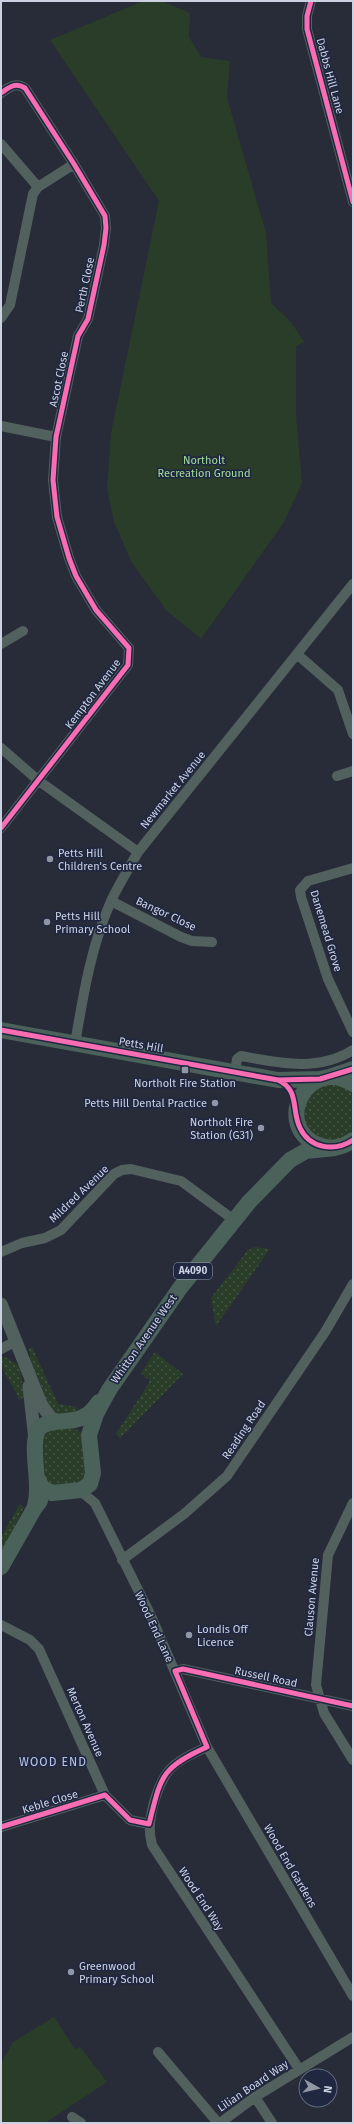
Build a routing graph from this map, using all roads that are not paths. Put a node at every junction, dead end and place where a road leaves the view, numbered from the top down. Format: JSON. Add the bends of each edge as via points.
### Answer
{"nodes":[{"id":1,"x":311,"y":1,"type":"edge"},
{"id":2,"x":1,"y":93,"type":"edge"},
{"id":3,"x":1,"y":144,"type":"edge"},
{"id":4,"x":74,"y":164,"type":"junction"},
{"id":5,"x":38,"y":187,"type":"junction"},
{"id":6,"x":353,"y":202,"type":"edge"},
{"id":7,"x":3,"y":311,"type":"edge"},
{"id":8,"x":84,"y":328,"type":"joint"},
{"id":9,"x":1,"y":426,"type":"edge"},
{"id":10,"x":56,"y":437,"type":"junction"},
{"id":11,"x":353,"y":584,"type":"edge"},
{"id":12,"x":23,"y":631,"type":"dead end"},
{"id":13,"x":1,"y":644,"type":"edge"},
{"id":14,"x":298,"y":655,"type":"junction"},
{"id":15,"x":353,"y":734,"type":"edge"},
{"id":16,"x":1,"y":748,"type":"edge"},
{"id":17,"x":353,"y":771,"type":"edge"},
{"id":18,"x":337,"y":776,"type":"dead end"},
{"id":19,"x":39,"y":781,"type":"junction"},
{"id":20,"x":1,"y":828,"type":"edge"},
{"id":21,"x":138,"y":852,"type":"junction"},
{"id":22,"x":353,"y":868,"type":"edge"},
{"id":23,"x":111,"y":901,"type":"junction"},
{"id":24,"x":212,"y":942,"type":"dead end"},
{"id":25,"x":1,"y":1030,"type":"edge"},
{"id":26,"x":353,"y":1032,"type":"edge"},
{"id":27,"x":75,"y":1044,"type":"junction"},
{"id":28,"x":353,"y":1050,"type":"edge"},
{"id":29,"x":353,"y":1069,"type":"edge"},
{"id":30,"x":235,"y":1072,"type":"junction"},
{"id":31,"x":324,"y":1078,"type":"junction"},
{"id":32,"x":278,"y":1080,"type":"junction"},
{"id":33,"x":353,"y":1084,"type":"edge"},
{"id":34,"x":297,"y":1116,"type":"junction"},
{"id":35,"x":346,"y":1145,"type":"edge"},
{"id":36,"x":290,"y":1160,"type":"junction"},
{"id":37,"x":234,"y":1220,"type":"junction"},
{"id":38,"x":1,"y":1252,"type":"edge"},
{"id":39,"x":353,"y":1284,"type":"edge"},
{"id":40,"x":1,"y":1304,"type":"edge"},
{"id":41,"x":16,"y":1341,"type":"junction"},
{"id":42,"x":1,"y":1349,"type":"edge"},
{"id":43,"x":27,"y":1372,"type":"junction"},
{"id":44,"x":109,"y":1390,"type":"junction"},
{"id":45,"x":66,"y":1420,"type":"junction"},
{"id":46,"x":89,"y":1435,"type":"junction"},
{"id":47,"x":35,"y":1441,"type":"junction"},
{"id":48,"x":38,"y":1471,"type":"junction"},
{"id":49,"x":93,"y":1473,"type":"junction"},
{"id":50,"x":75,"y":1491,"type":"junction"},
{"id":51,"x":57,"y":1492,"type":"junction"},
{"id":52,"x":353,"y":1504,"type":"edge"},
{"id":53,"x":97,"y":1508,"type":"junction"},
{"id":54,"x":34,"y":1509,"type":"junction"},
{"id":55,"x":122,"y":1560,"type":"junction"},
{"id":56,"x":1,"y":1567,"type":"edge"},
{"id":57,"x":1,"y":1625,"type":"edge"},
{"id":58,"x":175,"y":1672,"type":"junction"},
{"id":59,"x":320,"y":1699,"type":"junction"},
{"id":60,"x":353,"y":1706,"type":"edge"},
{"id":61,"x":206,"y":1747,"type":"junction"},
{"id":62,"x":353,"y":1760,"type":"edge"},
{"id":63,"x":105,"y":1795,"type":"junction"},
{"id":64,"x":149,"y":1824,"type":"junction"},
{"id":65,"x":1,"y":1827,"type":"edge"},
{"id":66,"x":353,"y":1996,"type":"edge"},
{"id":67,"x":353,"y":2037,"type":"edge"},
{"id":68,"x":158,"y":2052,"type":"dead end"},
{"id":69,"x":298,"y":2068,"type":"edge"},
{"id":70,"x":301,"y":2068,"type":"edge"},
{"id":71,"x":298,"y":2070,"type":"edge"},
{"id":72,"x":255,"y":2097,"type":"junction"},
{"id":73,"x":219,"y":2123,"type":"edge"},
{"id":74,"x":272,"y":2123,"type":"edge"}],
"edges":[{"from":1,"to":6,"type":"street","name":"Dabbs Hill Lane","via":[[307,29]]},
{"from":2,"to":4,"type":"street","name":"Perth Close","via":[[13,85],[25,88]]},
{"from":3,"to":5,"type":"street"},
{"from":4,"to":5,"type":"street"},
{"from":4,"to":8,"type":"street","name":"Perth Close","via":[[105,216],[106,228]]},
{"from":5,"to":7,"type":"street","via":[[33,194],[10,305]]},
{"from":8,"to":10,"type":"street","name":"Ascot Close","via":[[78,336]]},
{"from":9,"to":10,"type":"street"},
{"from":10,"to":19,"type":"street","name":"Kempton Avenue","via":[[53,459],[54,499],[69,558],[85,593],[96,610],[125,642],[130,657],[128,665]]},
{"from":11,"to":14,"type":"street","name":"Newmarket Avenue"},
{"from":12,"to":13,"type":"street"},
{"from":14,"to":15,"type":"street","via":[[338,690]]},
{"from":14,"to":21,"type":"street","name":"Newmarket Avenue"},
{"from":16,"to":19,"type":"street"},
{"from":17,"to":18,"type":"street"},
{"from":19,"to":20,"type":"street","name":"Kempton Avenue"},
{"from":19,"to":21,"type":"street"},
{"from":21,"to":23,"type":"street","name":"Newmarket Avenue"},
{"from":22,"to":26,"type":"street","name":"Danemead Grove","via":[[308,881],[300,890],[328,979]]},
{"from":23,"to":24,"type":"street","name":"Bangor Close","via":[[181,937],[192,941]]},
{"from":23,"to":27,"type":"street","name":"Newmarket Avenue","via":[[95,947]]},
{"from":25,"to":27,"type":"main road","name":"Petts Hill"},
{"from":27,"to":30,"type":"main road","name":"Petts Hill"},
{"from":28,"to":30,"type":"street","via":[[332,1060],[308,1064],[287,1064],[240,1056]]},
{"from":29,"to":31,"type":"main road","name":"Petts Hill"},
{"from":30,"to":32,"type":"main road","name":"Petts Hill"},
{"from":31,"to":32,"type":"main road","name":"Petts Hill"},
{"from":31,"to":33,"type":"main road","via":[[342,1079]]},
{"from":31,"to":34,"type":"main road","via":[[306,1088],[301,1095]]},
{"from":32,"to":34,"type":"main road","via":[[291,1090]]},
{"from":34,"to":35,"type":"main road","via":[[304,1134],[315,1144]]},
{"from":34,"to":36,"type":"main road","name":"Whitton Avenue West","number":"A4090","via":[[299,1145]]},
{"from":35,"to":36,"type":"main road","name":"Whitton Avenue West","number":"A4090","via":[[306,1151]]},
{"from":36,"to":37,"type":"main road","name":"Whitton Avenue West","number":"A4090"},
{"from":37,"to":38,"type":"street","name":"Mildred Avenue","via":[[181,1181],[131,1169],[122,1170],[114,1174],[61,1230]]},
{"from":37,"to":44,"type":"main road","name":"Whitton Avenue West","number":"A4090","via":[[176,1293]]},
{"from":39,"to":55,"type":"street","name":"Reading Road","via":[[324,1332],[227,1476],[184,1514]]},
{"from":40,"to":41,"type":"street"},
{"from":41,"to":42,"type":"street"},
{"from":41,"to":43,"type":"street"},
{"from":43,"to":45,"type":"street","via":[[44,1409],[51,1418]]},
{"from":43,"to":47,"type":"street"},
{"from":44,"to":45,"type":"main road","name":"Whitton Avenue West","number":"A4090","via":[[85,1416]]},
{"from":44,"to":46,"type":"main road","name":"Whitton Avenue West","number":"A4090","via":[[96,1414]]},
{"from":45,"to":46,"type":"main road","via":[[83,1422]]},
{"from":45,"to":47,"type":"main road","via":[[44,1424],[39,1428]]},
{"from":46,"to":49,"type":"main road","name":"Whitton Avenue West"},
{"from":47,"to":48,"type":"main road"},
{"from":48,"to":51,"type":"main road","via":[[42,1488],[52,1493]]},
{"from":48,"to":54,"type":"main road"},
{"from":49,"to":50,"type":"main road","via":[[90,1484]]},
{"from":49,"to":53,"type":"street","name":"Wood End Lane"},
{"from":50,"to":51,"type":"main road"},
{"from":50,"to":53,"type":"street","name":"Wood End Lane","via":[[88,1496]]},
{"from":51,"to":54,"type":"main road","via":[[41,1500]]},
{"from":52,"to":59,"type":"street","name":"Clauson Avenue","via":[[328,1555],[316,1685]]},
{"from":53,"to":55,"type":"street","name":"Wood End Lane"},
{"from":54,"to":56,"type":"main road"},
{"from":55,"to":58,"type":"street","name":"Wood End Lane","via":[[151,1616]]},
{"from":57,"to":63,"type":"street","name":"Merton Avenue","via":[[30,1640],[39,1649]]},
{"from":58,"to":59,"type":"street","name":"Russell Road","via":[[183,1670]]},
{"from":58,"to":61,"type":"street","name":"Wood End Lane"},
{"from":59,"to":60,"type":"street","name":"Russell Road"},
{"from":59,"to":62,"type":"street","name":"Clauson Avenue","via":[[324,1713]]},
{"from":61,"to":64,"type":"street","name":"Wood End Way","via":[[188,1756],[160,1780]]},
{"from":61,"to":66,"type":"street","name":"Wood End Gardens"},
{"from":63,"to":64,"type":"street","name":"Merton Avenue","via":[[130,1820]]},
{"from":63,"to":65,"type":"street","name":"Keble Close"},
{"from":64,"to":69,"type":"street","name":"Wood End Way","via":[[152,1845]]},
{"from":67,"to":70,"type":"street","name":"Lilian Board Way"},
{"from":68,"to":73,"type":"street"},
{"from":71,"to":72,"type":"street","name":"Lilian Board Way"},
{"from":72,"to":73,"type":"street","name":"Lilian Board Way"},
{"from":72,"to":74,"type":"street"}]}
